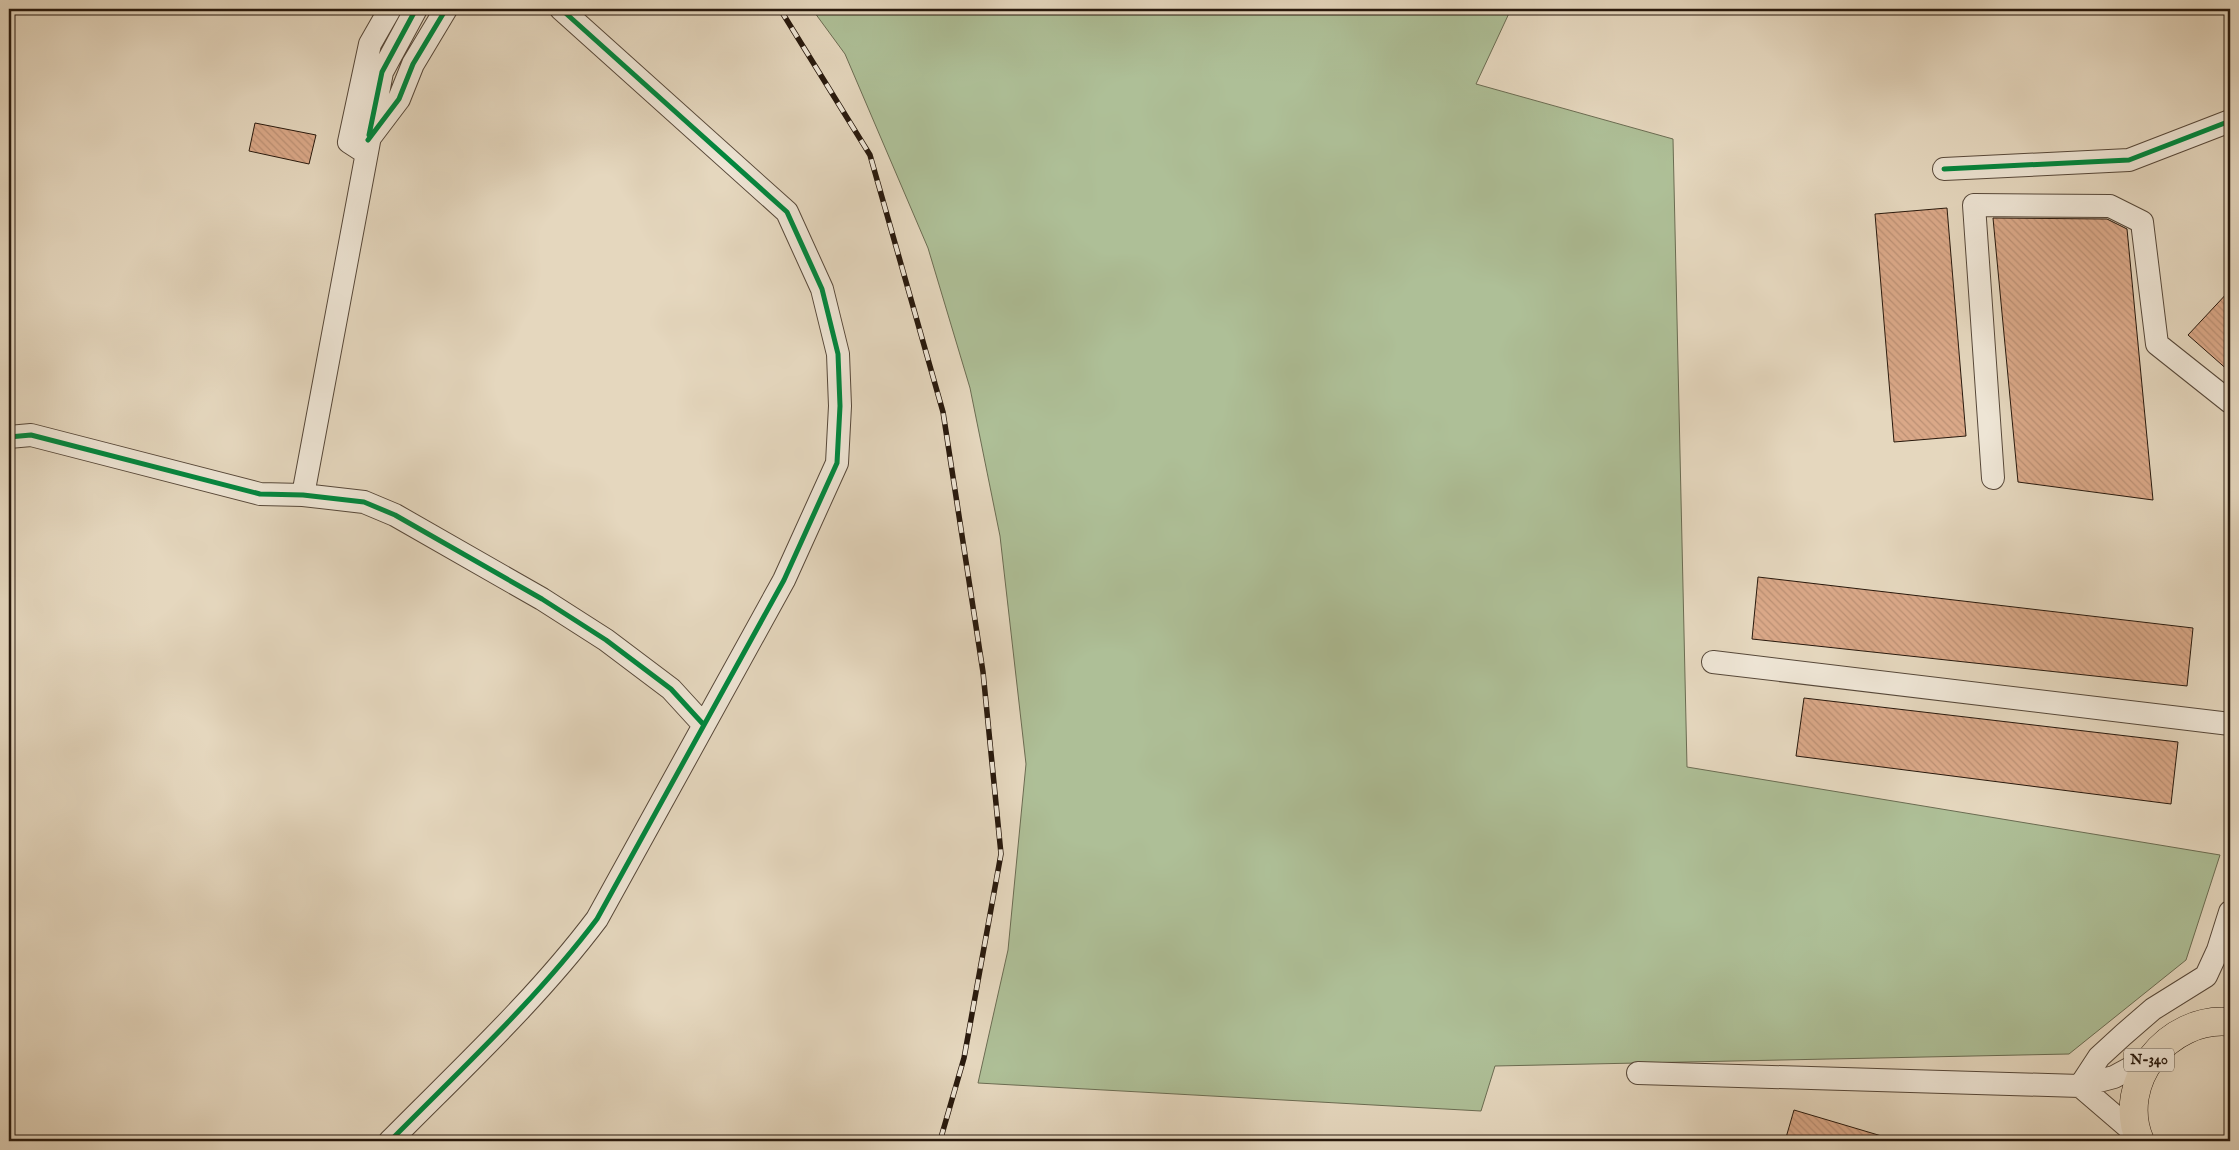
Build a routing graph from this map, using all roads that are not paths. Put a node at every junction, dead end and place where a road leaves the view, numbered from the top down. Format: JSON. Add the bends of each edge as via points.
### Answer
{"nodes":[{"id":1,"x":390,"y":9,"type":"edge"},
{"id":2,"x":416,"y":9,"type":"edge"},
{"id":3,"x":446,"y":9,"type":"edge"},
{"id":4,"x":561,"y":9,"type":"edge"},
{"id":5,"x":2230,"y":121,"type":"edge"},
{"id":6,"x":367,"y":147,"type":"junction"},
{"id":7,"x":1944,"y":169,"type":"dead end"},
{"id":8,"x":2230,"y":402,"type":"edge"},
{"id":9,"x":9,"y":436,"type":"edge"},
{"id":10,"x":1993,"y":478,"type":"dead end"},
{"id":11,"x":303,"y":495,"type":"junction"},
{"id":12,"x":1713,"y":662,"type":"dead end"},
{"id":13,"x":703,"y":724,"type":"junction"},
{"id":14,"x":2230,"y":724,"type":"edge"},
{"id":15,"x":2230,"y":912,"type":"edge"},
{"id":16,"x":2227,"y":1015,"type":"edge"},
{"id":17,"x":2151,"y":1057,"type":"junction"},
{"id":18,"x":1638,"y":1073,"type":"dead end"},
{"id":19,"x":2080,"y":1086,"type":"junction"},
{"id":20,"x":2139,"y":1138,"type":"edge"},
{"id":21,"x":390,"y":1141,"type":"edge"}],
"edges":[{"from":1,"to":6,"type":"street","via":[[370,44],[349,142]]},
{"from":2,"to":6,"type":"street","via":[[382,72]]},
{"from":3,"to":6,"type":"street","via":[[414,64],[399,99]]},
{"from":4,"to":13,"type":"street","via":[[787,212],[822,289],[838,354],[837,463],[784,580]]},
{"from":5,"to":7,"type":"street","via":[[2129,160]]},
{"from":6,"to":11,"type":"street"},
{"from":8,"to":10,"type":"street","via":[[2157,344],[2142,222],[2110,206],[1974,205]]},
{"from":9,"to":11,"type":"street","via":[[31,435],[260,494]]},
{"from":11,"to":13,"type":"street","via":[[364,502],[395,515],[542,599],[606,640],[672,689]]},
{"from":12,"to":14,"type":"street"},
{"from":13,"to":21,"type":"street","via":[[597,919],[530,1000]]},
{"from":15,"to":19,"type":"street","via":[[2206,976],[2153,1009],[2130,1028],[2099,1057]]},
{"from":16,"to":17,"type":"highway","number":"N-340","via":[[2176,1034]]},
{"from":17,"to":19,"type":"street","via":[[2114,1076]]},
{"from":17,"to":20,"type":"highway","number":"N-340","via":[[2140,1075],[2135,1095],[2134,1116]]},
{"from":18,"to":19,"type":"street"},
{"from":19,"to":20,"type":"street"}]}
